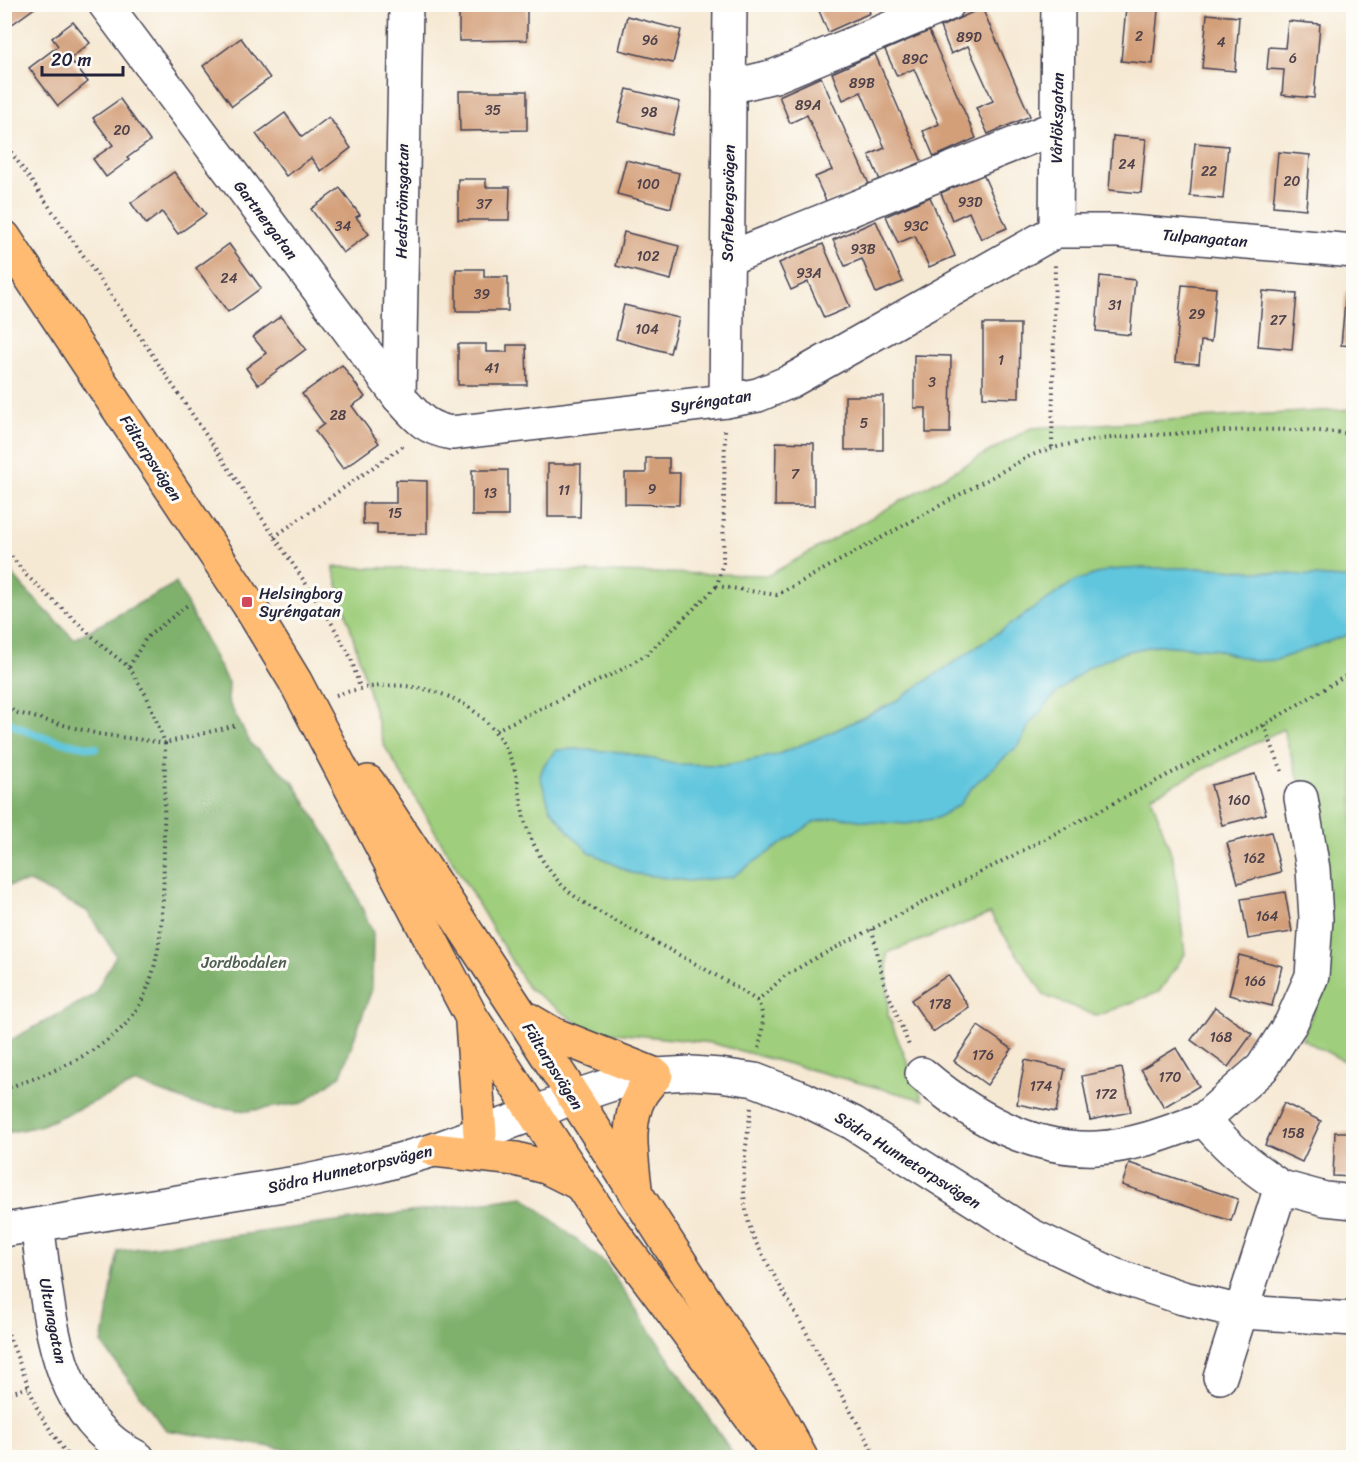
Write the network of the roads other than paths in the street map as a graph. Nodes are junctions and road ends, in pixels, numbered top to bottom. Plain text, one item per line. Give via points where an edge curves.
1 (105, 4) edge
2 (406, 4) edge
3 (729, 4) edge
4 (948, 4) edge
5 (1058, 4) edge
6 (729, 87) junction
7 (1057, 127) junction
8 (1056, 231) junction
9 (4, 237) edge
10 (1353, 251) edge
11 (727, 259) junction
12 (399, 397) junction
13 (726, 401) junction
14 (429, 426) joint
15 (295, 681) junction
16 (1301, 798) road end
17 (521, 1015) junction
18 (472, 1018) junction
19 (922, 1074) road end
20 (656, 1075) junction
21 (573, 1097) junction
22 (533, 1114) junction
23 (1204, 1119) junction
24 (480, 1134) junction
25 (434, 1150) junction
26 (580, 1184) junction
27 (1281, 1187) junction
28 (635, 1193) junction
29 (1353, 1202) edge
30 (37, 1225) junction
31 (4, 1230) edge
32 (1242, 1312) junction
33 (1353, 1319) edge
34 (1220, 1377) dead end
35 (138, 1458) edge
36 (781, 1458) edge
37 (801, 1458) edge

1 - 12 street, Gartnergatan
2 - 12 street, Hedströmsgatan
3 - 6 street, Sofiebergsvägen
4 - 6 street via 775,76
5 - 7 street, Vårlöksgatan
6 - 11 street, Sofiebergsvägen
7 - 8 street, Vårlöksgatan
7 - 11 street
8 - 10 street, Tulpangatan via 1118,231
8 - 13 street, Syréngatan via 789,382 758,395
9 - 15 main road, Fältarpsvägen via 247,602
11 - 13 street, Sofiebergsvägen
12 - 14 street, Gartnergatan
13 - 14 street, Syréngatan via 452,433
15 - 17 main road, Fältarpsvägen via 383,803
15 - 18 main road, Fältarpsvägen
16 - 23 street via 1313,869 1316,920 1312,976 1291,1023 1262,1068
17 - 20 main road via 553,1034
17 - 21 main road, Fältarpsvägen
18 - 22 main road, Fältarpsvägen
18 - 24 main road
19 - 23 street via 967,1110 998,1127 1051,1144 1097,1148 1119,1145 1161,1136
20 - 21 street, Södra Hunnetorpsvägen via 625,1080
20 - 28 main road via 634,1113 631,1141
20 - 32 street, Södra Hunnetorpsvägen via 691,1073 754,1080 804,1099 853,1123 1020,1229 1083,1262 1184,1298
21 - 22 street, Södra Hunnetorpsvägen
21 - 28 main road, Fältarpsvägen
22 - 24 street, Södra Hunnetorpsvägen
22 - 26 main road, Fältarpsvägen
23 - 27 street via 1222,1141
24 - 25 street, Södra Hunnetorpsvägen
25 - 26 main road via 516,1159 546,1167
25 - 30 street, Södra Hunnetorpsvägen via 302,1182
26 - 36 main road, Fältarpsvägen
27 - 29 street
27 - 32 street
28 - 37 main road, Fältarpsvägen via 772,1405
30 - 31 street, Södra Hunnetorpsvägen
30 - 35 street, Ultunagatan via 61,1367 76,1400 94,1425
32 - 33 street, Södra Hunnetorpsvägen
32 - 34 street

